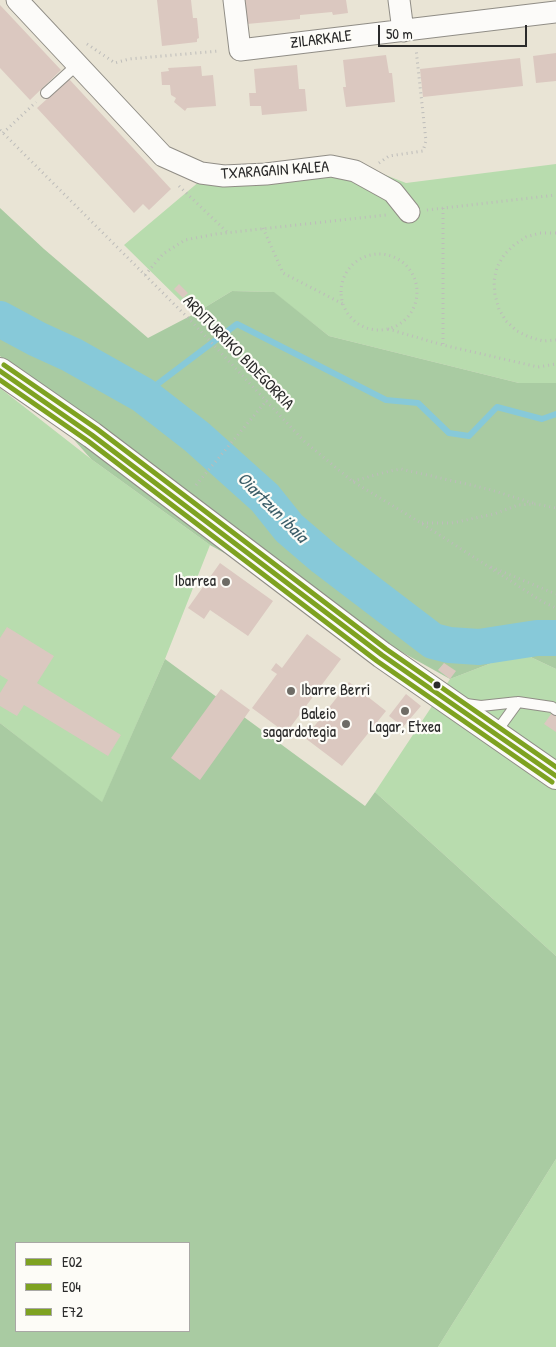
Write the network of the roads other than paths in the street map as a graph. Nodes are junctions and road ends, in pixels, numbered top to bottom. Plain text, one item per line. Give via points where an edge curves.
1 (17, 0) edge
2 (234, 0) edge
3 (399, 0) edge
4 (556, 12) edge
5 (408, 30) junction
6 (78, 64) junction
7 (46, 93) road end
8 (409, 212) road end
9 (0, 371) edge
10 (445, 699) junction
11 (518, 702) junction
12 (556, 710) edge
13 (488, 729) junction
14 (556, 776) edge

1 - 6 street, TXARAGAIN KALEA
2 - 5 street, ZILARKALE via 240,50
3 - 5 street
4 - 5 street, ZILARKALE
6 - 7 lane
6 - 8 street, TXARAGAIN KALEA via 164,156 201,173 224,176 266,174 331,166 355,171 371,179 393,192
9 - 10 street via 92,435
10 - 11 lane via 481,706
10 - 13 street
11 - 12 lane
11 - 13 lane via 502,724
13 - 14 street

